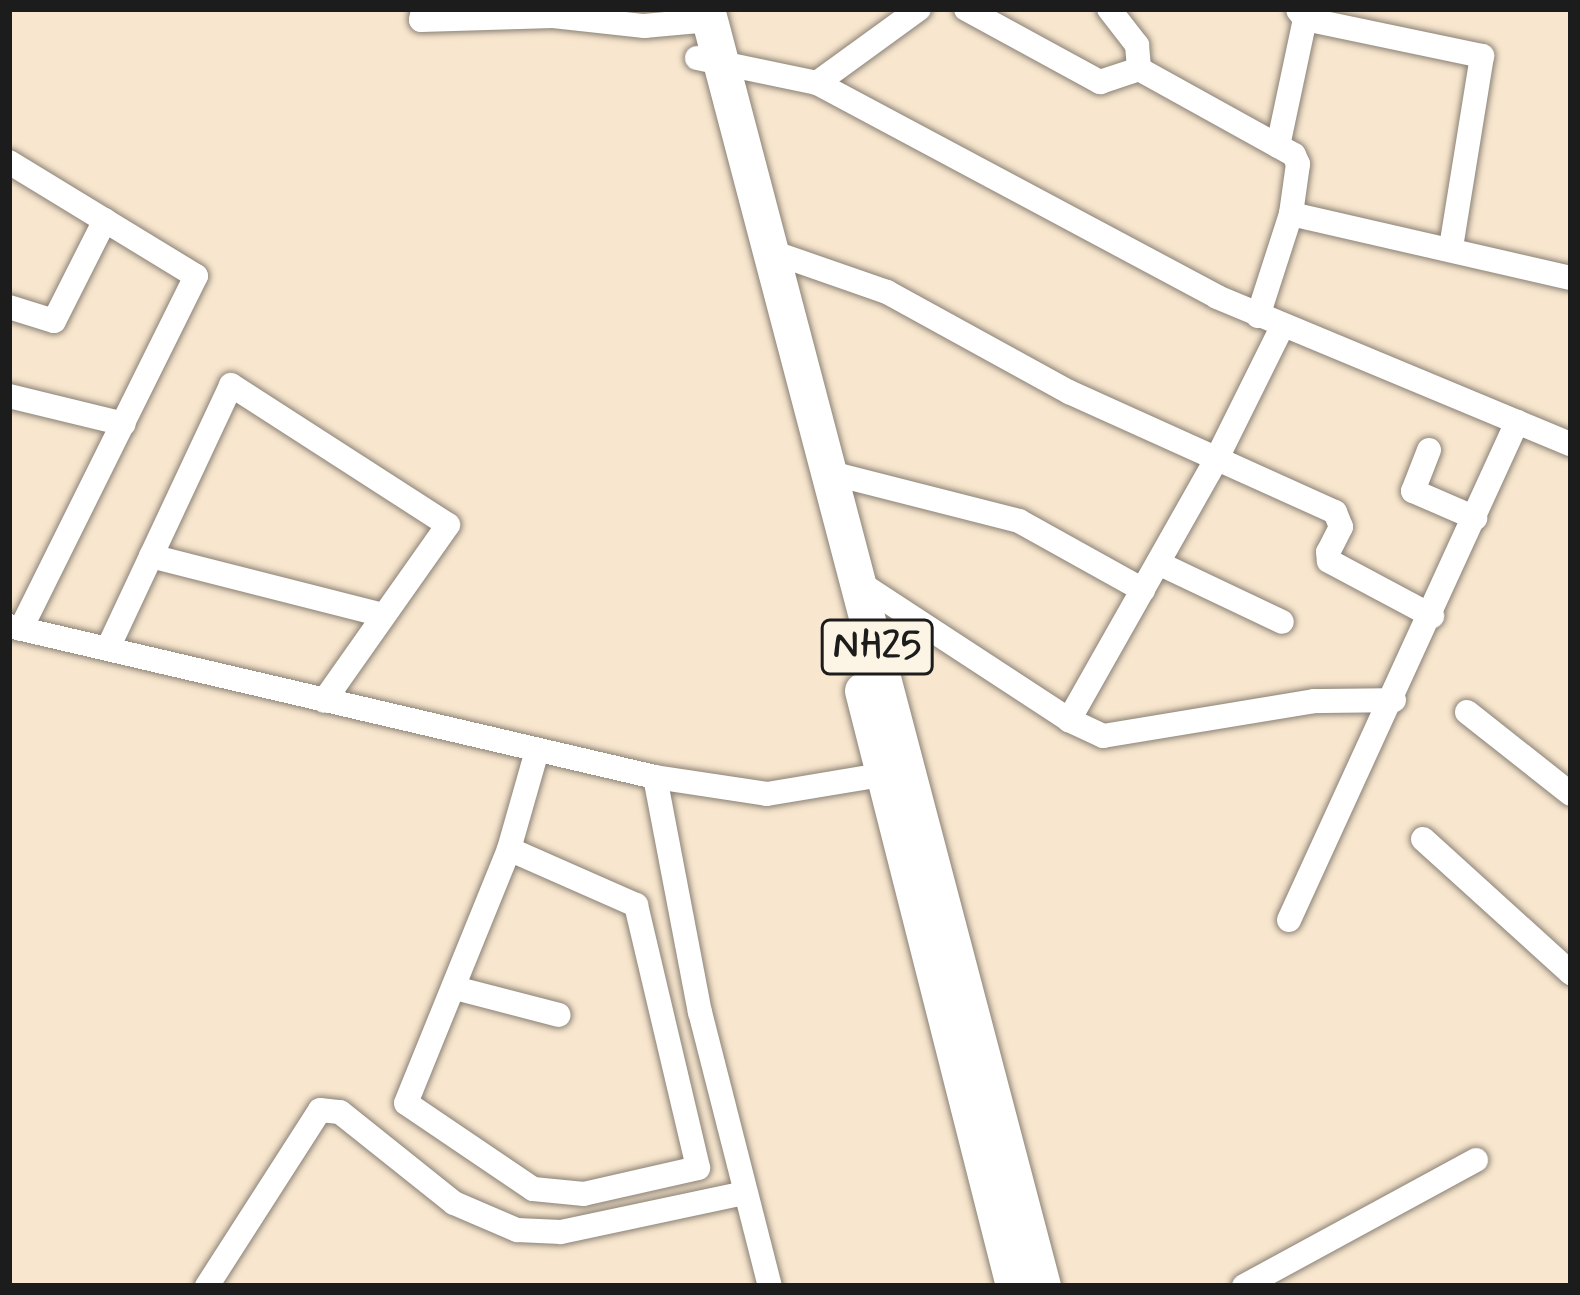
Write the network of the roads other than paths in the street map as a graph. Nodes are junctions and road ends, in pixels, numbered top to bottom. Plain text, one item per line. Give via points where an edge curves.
1 (423, 9) edge
2 (919, 9) edge
3 (966, 9) edge
4 (1109, 9) edge
5 (1301, 14) edge
6 (701, 30) edge
7 (1139, 69) junction
8 (817, 83) junction
9 (1278, 146) junction
10 (9, 162) edge
11 (1291, 214) junction
12 (105, 220) junction
13 (1451, 248) junction
14 (772, 252) junction
15 (1571, 278) edge
16 (9, 307) edge
17 (1270, 322) junction
18 (12, 403) edge
19 (1517, 422) junction
20 (124, 424) junction
21 (1571, 444) edge
22 (1430, 450) dead end
23 (1216, 460) junction
24 (831, 473) junction
25 (1475, 518) junction
26 (151, 556) junction
27 (1159, 563) junction
28 (860, 584) junction
29 (1143, 590) junction
30 (383, 615) junction
31 (1432, 616) junction
32 (1282, 622) dead end
33 (15, 627) edge
34 (108, 648) junction
35 (1394, 700) junction
36 (324, 701) junction
37 (1467, 712) dead end
38 (1069, 719) junction
39 (537, 751) junction
40 (897, 772) junction
41 (655, 777) junction
42 (1571, 794) edge
43 (1423, 839) dead end
44 (508, 849) junction
45 (1288, 920) dead end
46 (1571, 974) edge
47 (455, 988) junction
48 (559, 1015) dead end
49 (1476, 1160) dead end
50 (744, 1193) junction
51 (207, 1286) edge
52 (770, 1286) edge
53 (1014, 1286) edge
54 (1043, 1286) edge
55 (1244, 1286) edge

1 - 6 street via 421,20 553,16
2 - 8 street
3 - 7 street via 1100,82
4 - 7 street via 1137,45
5 - 9 street
5 - 13 street via 1482,56
6 - 8 street
6 - 14 main road, NH25
6 - 40 main road, NH25
7 - 9 street
8 - 17 street
9 - 11 street via 1298,164
10 - 12 street
11 - 13 street
11 - 17 street
12 - 16 street via 54,321
12 - 20 street via 196,276
13 - 15 street
14 - 23 street via 887,292 1069,392
14 - 24 main road, NH25
17 - 19 street
17 - 23 street
18 - 20 street
19 - 21 street
19 - 25 street
20 - 33 street
22 - 25 street via 1413,491
23 - 27 street
23 - 31 street via 1335,512 1341,527 1329,561
24 - 28 main road, NH25
24 - 29 street via 1018,521
25 - 31 street
26 - 30 street
26 - 30 street via 230,386 448,525
26 - 34 street
27 - 29 street
27 - 32 street
28 - 38 street
28 - 40 main road, NH25
29 - 38 street
30 - 36 street
31 - 35 street
33 - 34 street
34 - 36 street
35 - 38 street via 1314,701 1103,736
35 - 45 street
36 - 39 street
37 - 42 street
39 - 41 street
39 - 44 street
40 - 41 street via 767,794
40 - 53 main road, NH25
40 - 54 main road, NH25
41 - 50 street
43 - 46 street
44 - 47 street
44 - 47 street via 636,905 698,1168 584,1194 533,1189 406,1102
47 - 48 street
49 - 55 street
50 - 51 street via 562,1232 517,1230 454,1203 340,1112 320,1110
50 - 52 street

